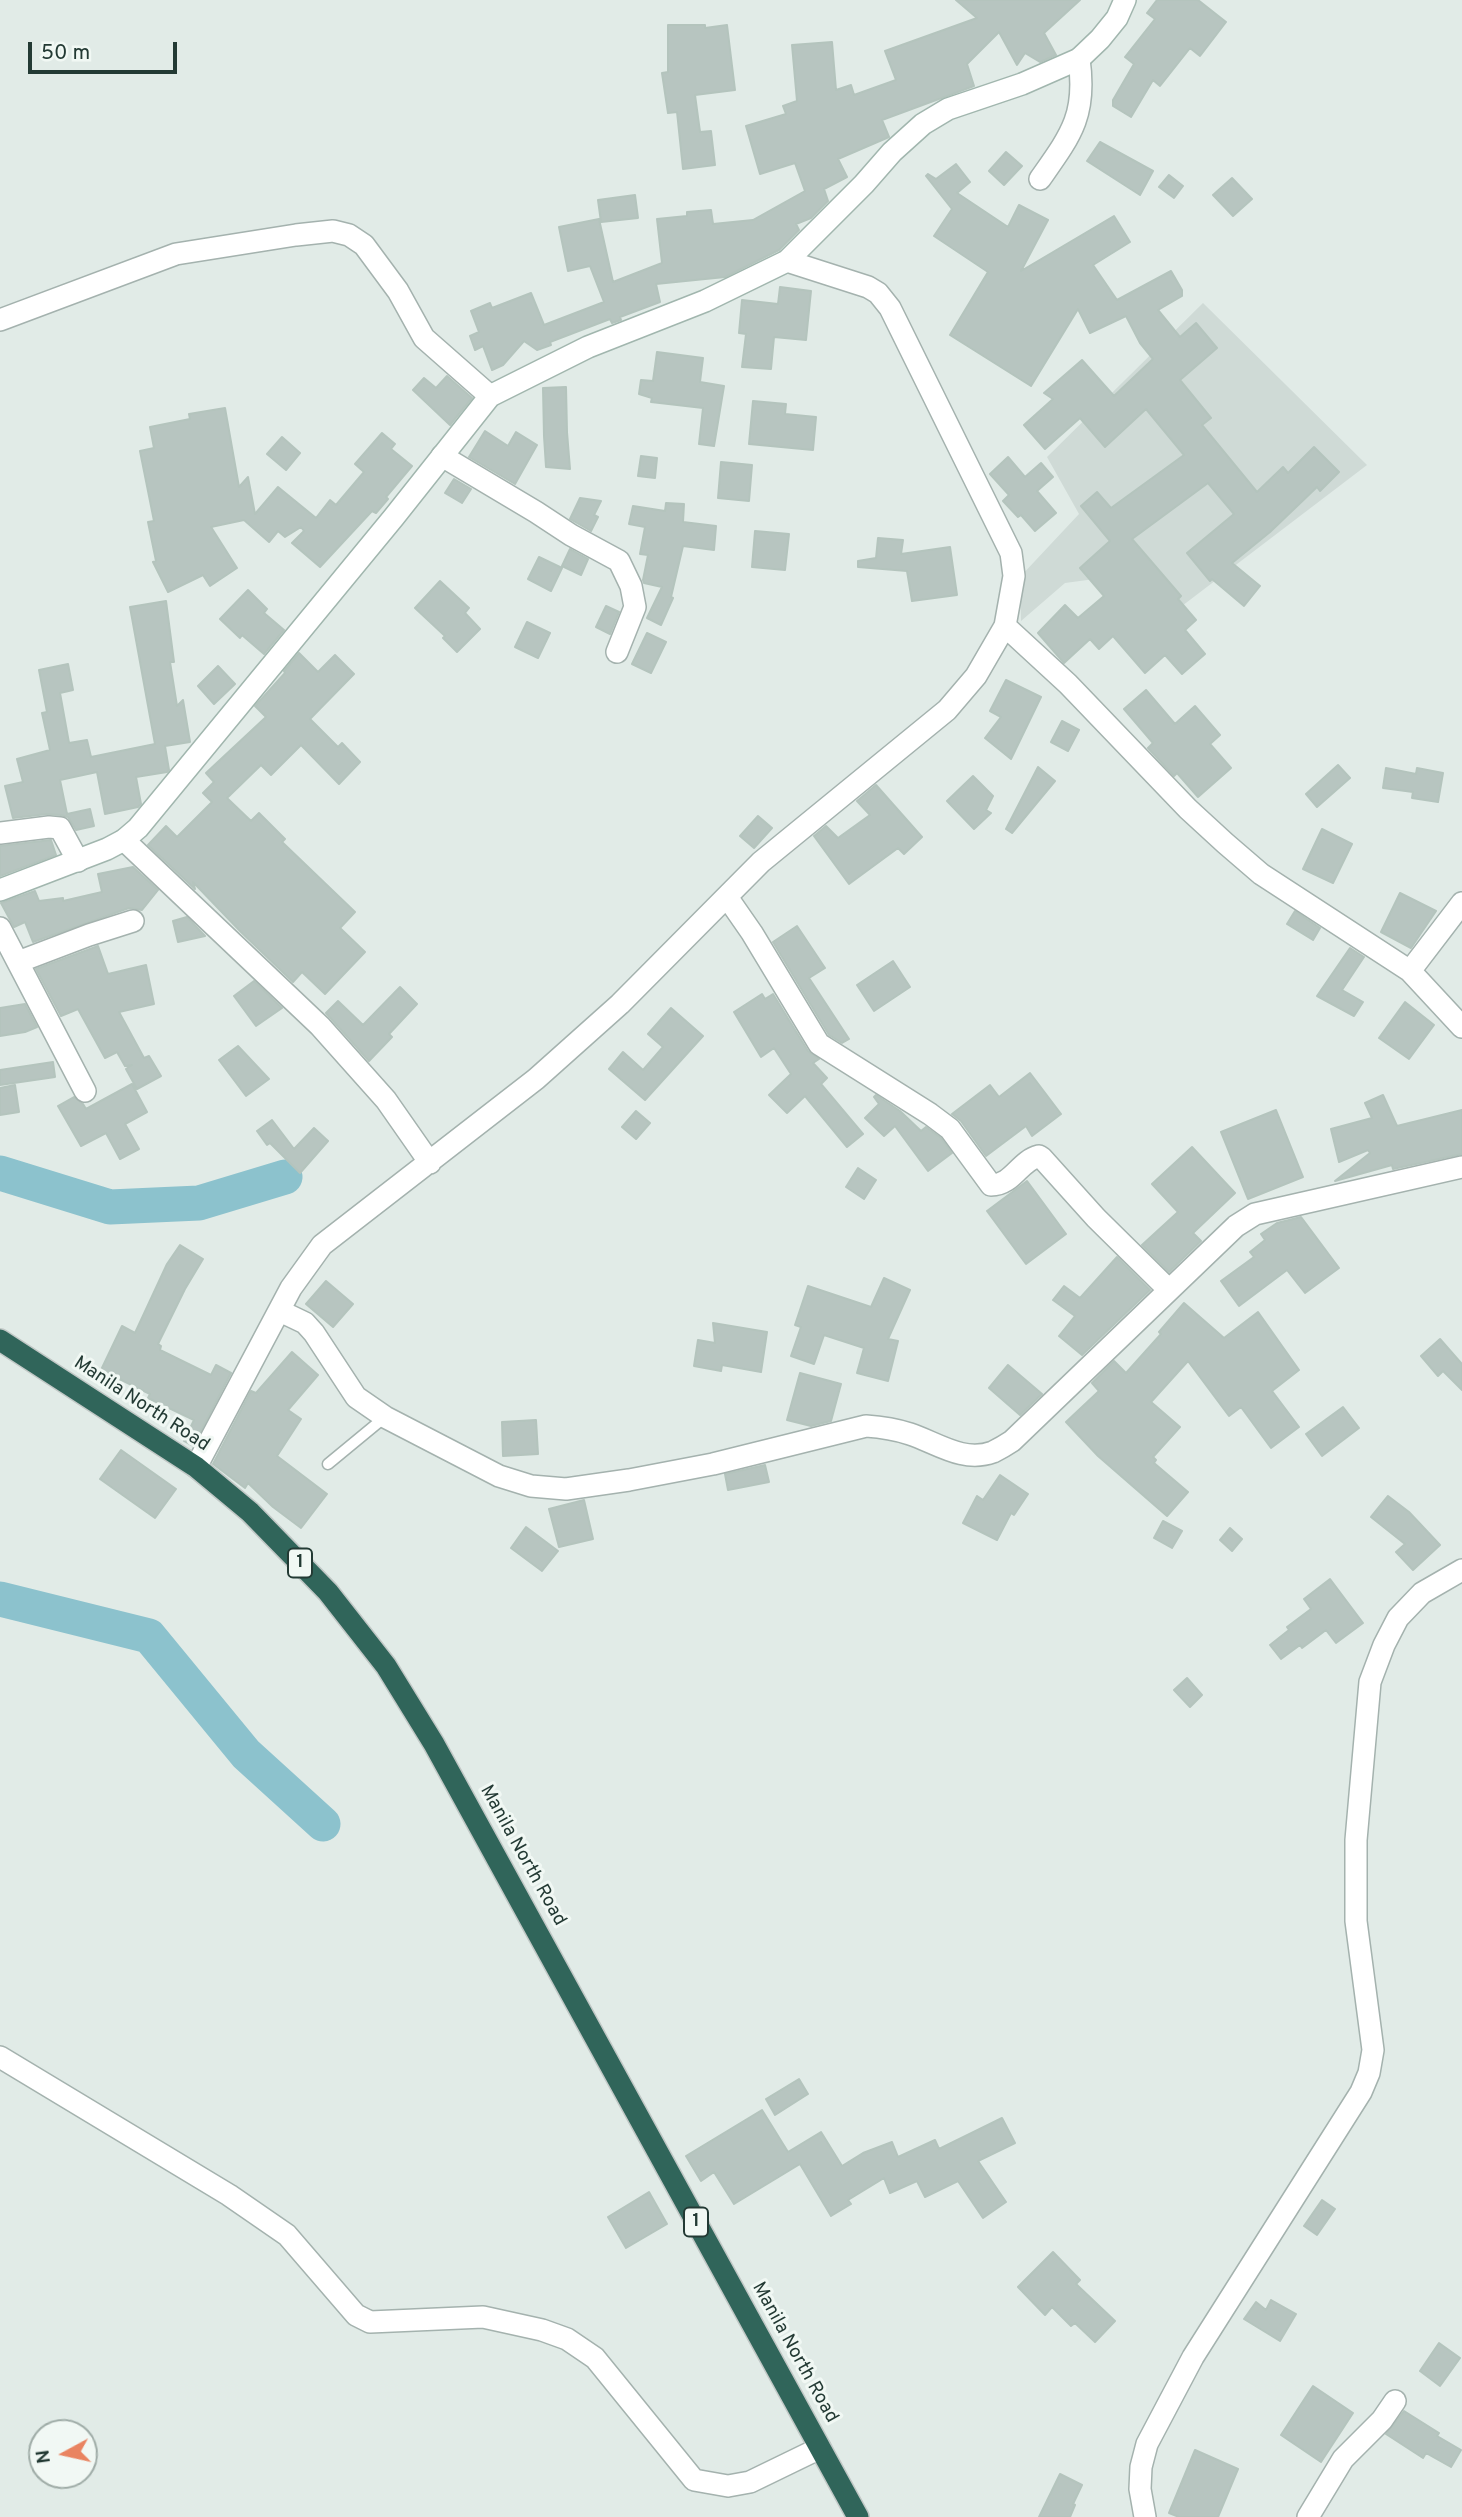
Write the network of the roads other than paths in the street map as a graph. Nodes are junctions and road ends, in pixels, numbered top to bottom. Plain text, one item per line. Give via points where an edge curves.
1 (1125, 0) edge
2 (1079, 59) junction
3 (1040, 179) dead end
4 (787, 261) junction
5 (0, 320) edge
6 (490, 396) junction
7 (442, 456) junction
8 (1005, 626) junction
9 (617, 652) dead end
10 (0, 833) edge
11 (124, 840) junction
12 (78, 861) junction
13 (0, 891) edge
14 (727, 897) junction
15 (1462, 903) edge
16 (134, 921) dead end
17 (0, 928) edge
18 (18, 962) junction
19 (1410, 971) junction
20 (1462, 1027) edge
21 (85, 1091) dead end
22 (430, 1163) junction
23 (1462, 1167) edge
24 (1169, 1290) junction
25 (280, 1311) junction
26 (0, 1340) edge
27 (385, 1417) junction
28 (328, 1464) dead end
29 (196, 1467) junction
30 (1462, 1570) edge
31 (0, 2057) edge
32 (1395, 2401) dead end
33 (820, 2448) junction
34 (1148, 2516) edge
35 (858, 2517) edge
36 (1308, 2517) edge

1 - 2 street via 1117,18
2 - 3 street via 1081,99 1075,123
2 - 4 street via 948,109 923,124
4 - 6 street via 705,301 588,347
4 - 8 street via 868,287 890,308 1011,553 1014,576
5 - 6 street via 176,254 333,231 364,246 398,291 424,338
6 - 7 street
7 - 9 street via 619,561 635,607
7 - 11 street via 192,764
8 - 14 street via 975,676 947,710 761,862
8 - 19 street via 1068,684 1188,809 1261,874
10 - 12 street via 60,828
11 - 12 street
11 - 22 street via 320,1026 386,1100
12 - 13 street
14 - 22 street via 537,1079
14 - 24 street via 819,1044 950,1129 991,1185 1003,1183 1031,1158 1042,1158
15 - 19 street
16 - 18 street
17 - 18 street
18 - 21 street
19 - 20 street
22 - 25 street via 322,1245
23 - 24 street via 1255,1214 1236,1226
24 - 27 street via 1012,1441 992,1452 967,1455 910,1434 866,1426 713,1464 566,1489 531,1486 499,1476
25 - 27 street via 305,1323 356,1397
25 - 29 street
26 - 29 highway, Manila North Road / 1
27 - 28 lane
29 - 33 highway, Manila North Road / 1 via 250,1512 328,1592 386,1666 434,1744
30 - 34 street via 1422,1594 1398,1618 1370,1682 1356,1840 1356,1921 1373,2050 1369,2073 1193,2357 1147,2444 1140,2489
31 - 33 street via 287,2235 356,2315 369,2322 483,2317 542,2330 582,2347 694,2480 729,2486 750,2482
32 - 36 street via 1343,2459
33 - 35 highway, Manila North Road / 1

